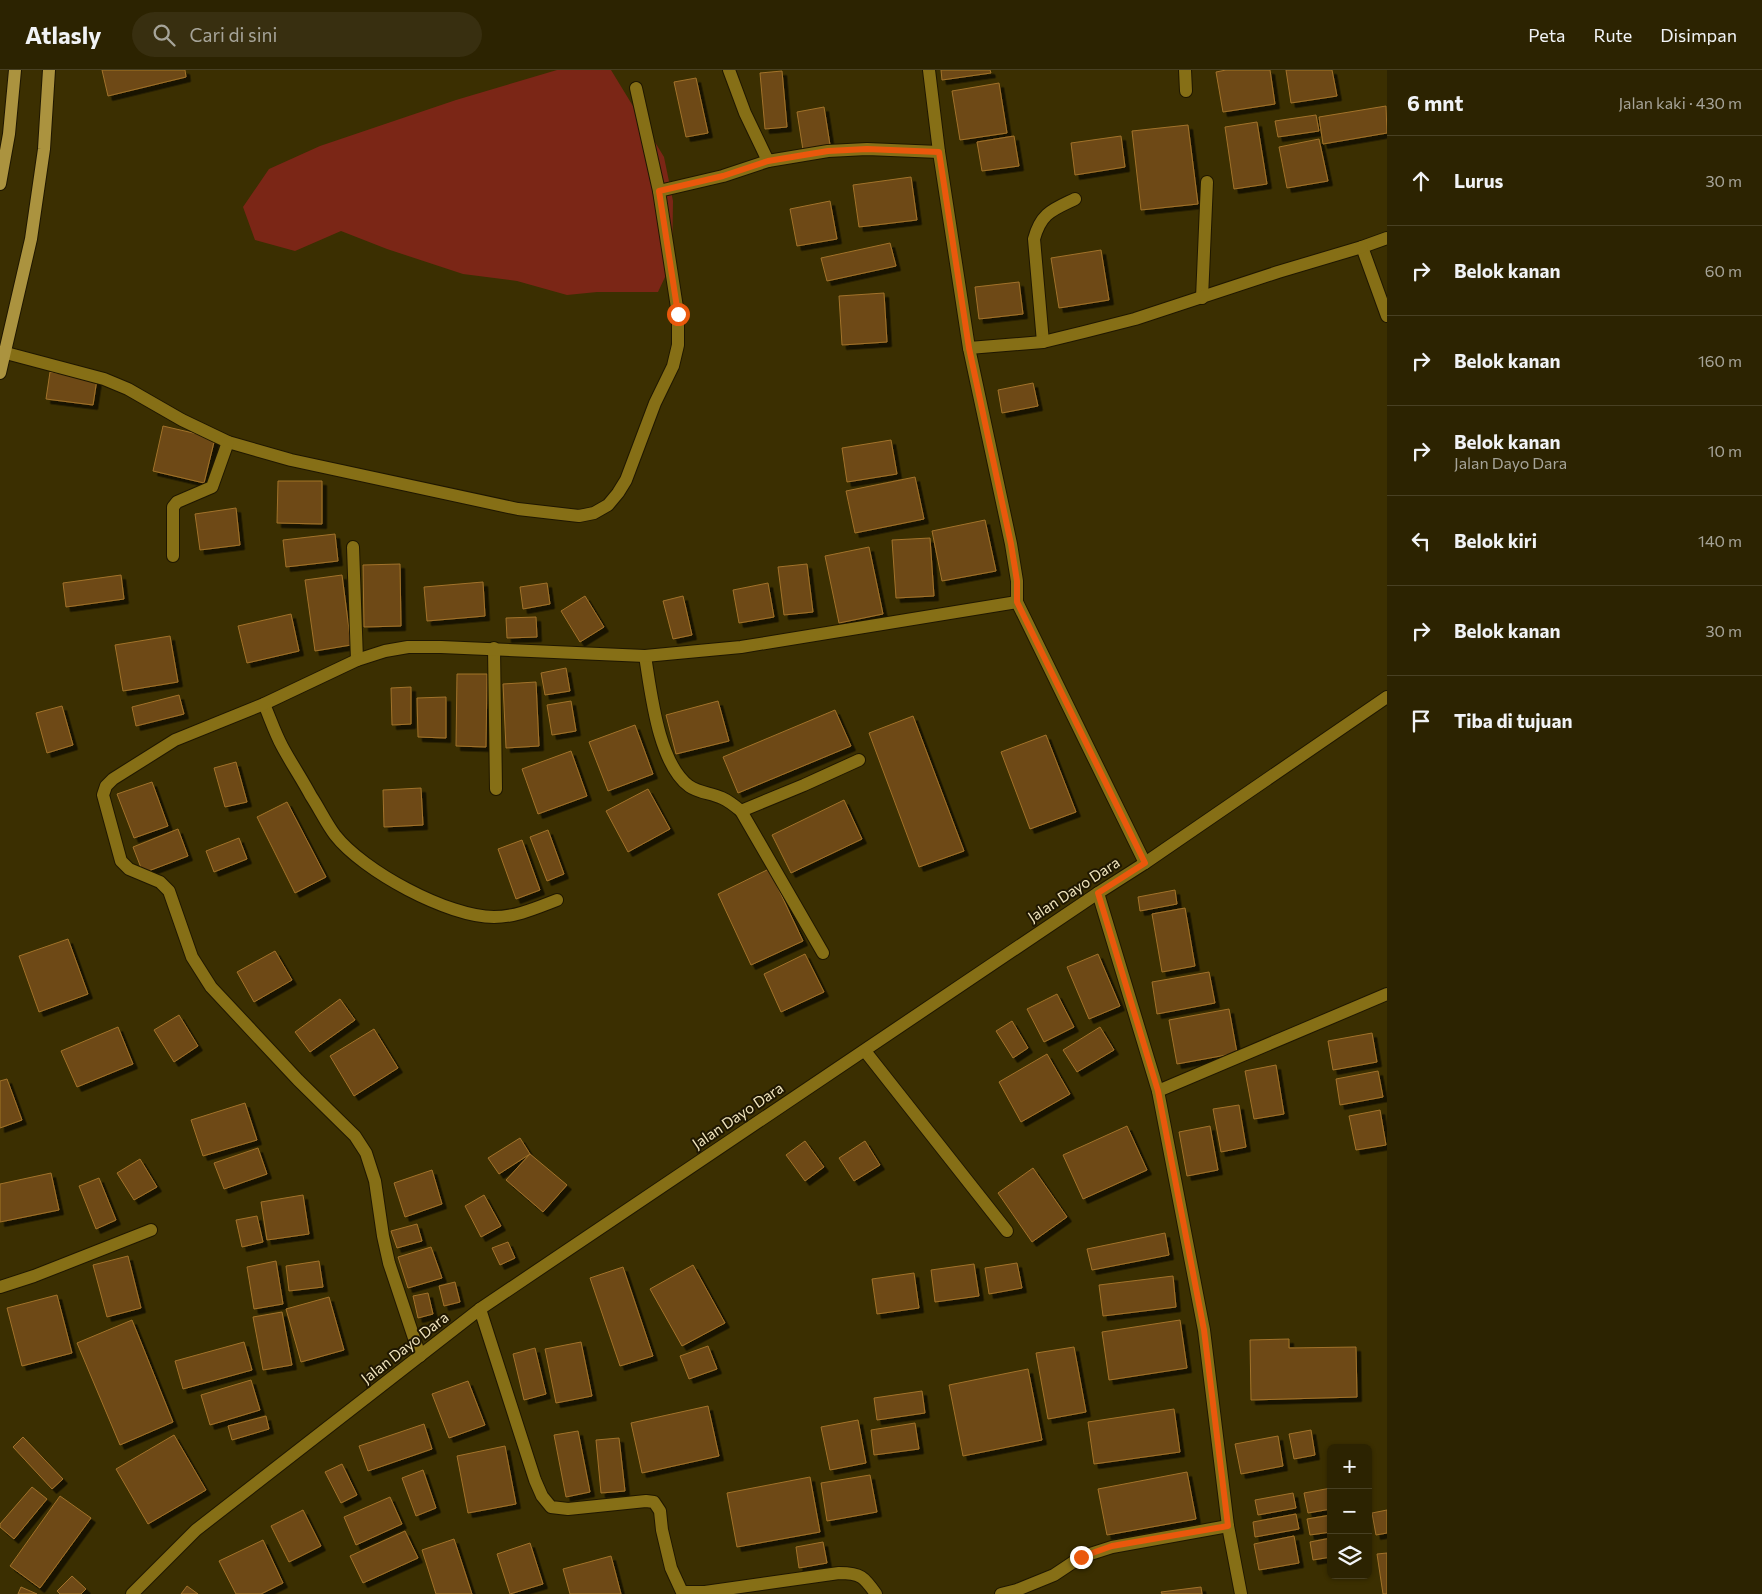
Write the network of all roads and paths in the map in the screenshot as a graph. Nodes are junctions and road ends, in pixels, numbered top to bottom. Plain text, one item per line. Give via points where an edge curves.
1 (15, 70) edge
2 (49, 70) edge
3 (729, 70) edge
4 (929, 70) edge
5 (1185, 70) edge
6 (636, 88) dead end
7 (1186, 91) dead end
8 (5, 135) edge
9 (939, 152) junction
10 (768, 161) junction
11 (1207, 182) dead end
12 (0, 184) edge
13 (659, 191) junction
14 (1075, 199) dead end
15 (1387, 238) edge
16 (1362, 248) junction
17 (1202, 298) junction
18 (1387, 316) edge
19 (1043, 342) junction
20 (969, 348) junction
21 (6, 354) junction
22 (0, 373) edge
23 (228, 442) junction
24 (353, 546) dead end
25 (174, 556) dead end
26 (1017, 602) junction
27 (494, 648) junction
28 (645, 656) junction
29 (357, 660) junction
30 (1387, 697) edge
31 (264, 704) junction
32 (859, 760) dead end
33 (496, 789) dead end
34 (741, 810) junction
35 (1145, 863) junction
36 (1098, 893) junction
37 (556, 900) dead end
38 (822, 953) dead end
39 (1387, 994) edge
40 (865, 1051) junction
41 (1158, 1091) junction
42 (151, 1230) dead end
43 (1007, 1231) dead end
44 (0, 1287) edge
45 (480, 1309) junction
46 (420, 1356) junction
47 (1228, 1526) junction
48 (132, 1594) edge
49 (876, 1594) edge
50 (1001, 1594) edge
51 (1241, 1594) edge

1 - 8 main road
2 - 21 main road via 44,150 31,239
3 - 10 street
4 - 9 street
5 - 7 street
6 - 13 street
8 - 12 main road
9 - 10 street via 828,151
9 - 20 street
10 - 13 street via 723,176
11 - 17 street
13 - 23 street via 678,314 678,346 673,366 655,403 626,480 608,505 594,513 579,516 518,509 291,460
14 - 19 street via 1051,210 1037,228 1034,239
15 - 16 street
16 - 17 street
16 - 18 street
17 - 19 street
19 - 20 street
20 - 26 street via 1011,544
21 - 22 main road
21 - 23 street via 104,379
23 - 25 street via 212,487 177,502 173,507
24 - 29 street
26 - 28 street via 741,647
26 - 35 street
27 - 28 street
27 - 29 street via 408,647
27 - 33 street
28 - 34 street via 663,745 678,774 694,789 723,798
29 - 31 street
30 - 35 street, Jalan Dayo Dara
31 - 37 street via 282,746 335,834 370,867 438,904 479,916 510,916
31 - 46 street via 175,740 113,780 103,795 121,860 129,869 160,882 169,891 192,956 211,987 298,1080 356,1136 366,1153 375,1181 389,1263
32 - 34 street
34 - 38 street
35 - 36 street, Jalan Dayo Dara
36 - 40 street, Jalan Dayo Dara
36 - 41 street
39 - 41 street
40 - 43 street
40 - 45 street, Jalan Dayo Dara
41 - 47 street via 1204,1330
42 - 44 street
45 - 46 street, Jalan Dayo Dara
45 - 49 street via 535,1480 551,1507 568,1509 654,1502 660,1511 671,1568 682,1592 705,1592 853,1573 865,1578
46 - 48 street, Jalan Dayo Dara via 196,1530
47 - 50 street via 1112,1546 1081,1557 1054,1575
47 - 51 street

